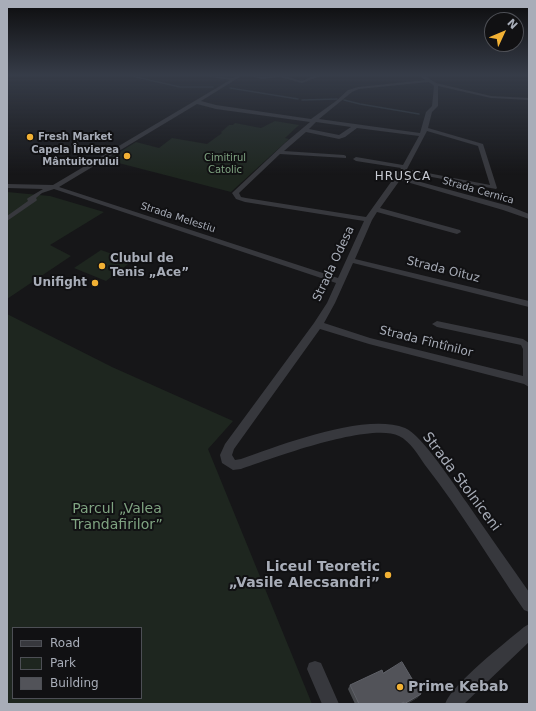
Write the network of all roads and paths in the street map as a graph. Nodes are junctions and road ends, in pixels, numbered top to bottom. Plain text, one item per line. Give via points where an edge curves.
1 (187, 108) edge
2 (224, 108) edge
3 (326, 108) edge
4 (432, 108) edge
5 (313, 120) junction
6 (356, 126) junction
7 (304, 130) junction
8 (424, 132) junction
9 (279, 152) junction
10 (344, 158) dead end
11 (356, 159) dead end
12 (404, 169) junction
13 (398, 178) junction
14 (7, 186) edge
15 (54, 187) junction
16 (30, 199) junction
17 (375, 209) junction
18 (7, 211) edge
19 (529, 217) edge
20 (7, 219) edge
21 (368, 220) junction
22 (457, 232) dead end
23 (351, 260) junction
24 (341, 282) junction
25 (529, 304) edge
26 (437, 324) dead end
27 (318, 325) junction
28 (529, 382) edge
29 (226, 459) joint
30 (529, 605) edge
31 (529, 632) edge
32 (315, 669) dead end
33 (330, 704) edge
34 (453, 704) edge

1 - 15 street
2 - 5 street
3 - 5 street
4 - 8 street, Strada Odesa via 428,114
5 - 6 street
5 - 7 street
6 - 7 street via 339,137
6 - 8 street
7 - 9 street
8 - 12 street, Strada Odesa
8 - 12 street via 481,145 494,188
9 - 10 street
9 - 21 street via 236,192 236,196 245,200
11 - 12 street
12 - 13 street, Strada Odesa
13 - 17 street, Strada Odesa
13 - 19 street, Strada Cernica via 500,206
14 - 15 street, Strada Melestiu
15 - 16 street
15 - 24 street, Strada Melestiu
16 - 18 street via 26,198
16 - 20 street via 34,200
17 - 21 street, Strada Odesa
17 - 22 street
21 - 23 street, Strada Odesa
23 - 24 street, Strada Odesa
23 - 25 street, Strada Oituz
24 - 27 street, Strada Odesa
26 - 28 street via 520,341 528,348
27 - 28 street, Strada Fîntînilor via 369,341
27 - 29 street, Strada Odesa via 229,447
29 - 30 street, Strada Stolniceni via 233,465 241,464 356,430 379,428 403,432 439,473
31 - 34 street
32 - 33 street

